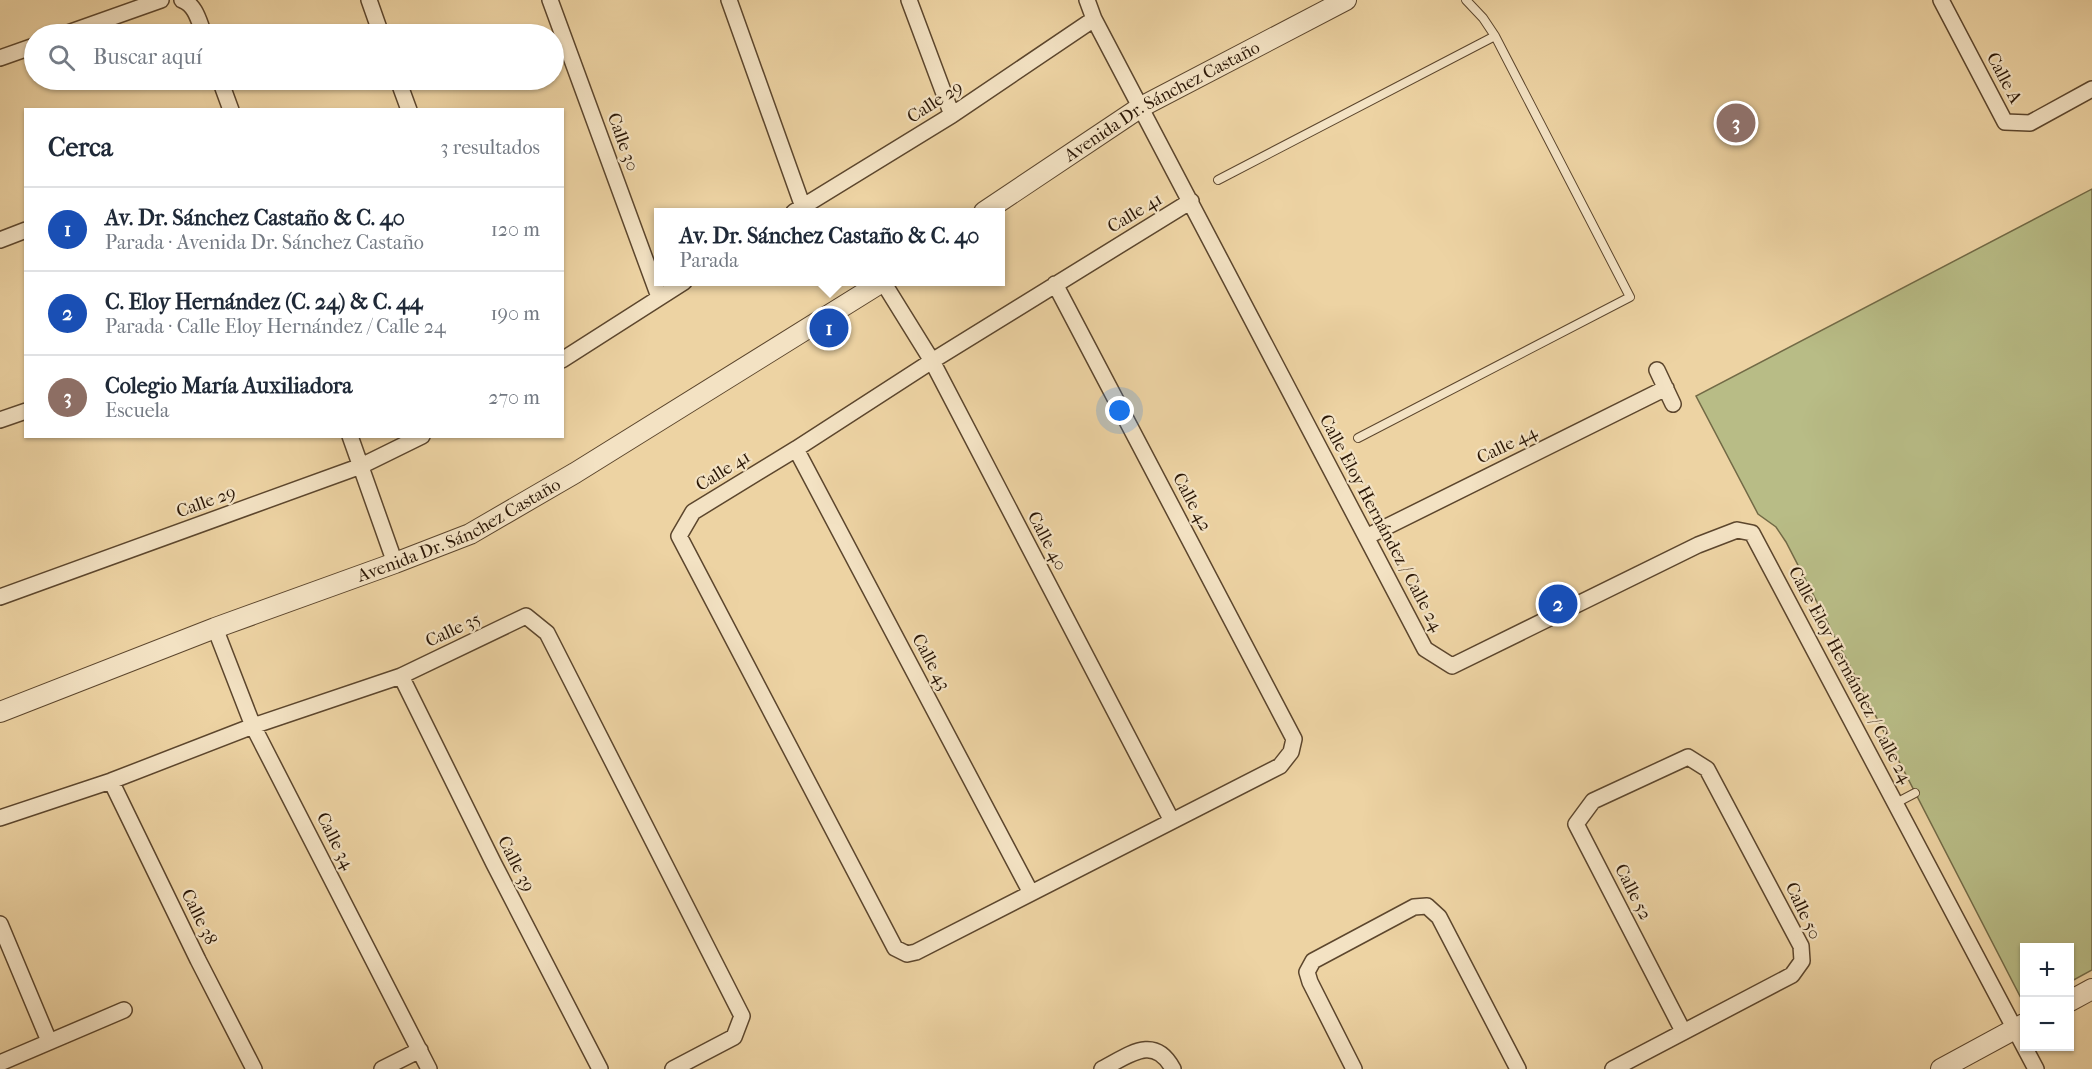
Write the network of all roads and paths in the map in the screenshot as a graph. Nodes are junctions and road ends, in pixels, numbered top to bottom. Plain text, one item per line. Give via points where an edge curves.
1 (161, 0) edge
2 (182, 0) edge
3 (369, 0) edge
4 (550, 0) edge
5 (729, 0) edge
6 (909, 0) edge
7 (1087, 0) edge
8 (1346, 0) edge
9 (1466, 0) edge
10 (1941, 0) edge
11 (1094, 19) junction
12 (93, 24) edge
13 (200, 24) edge
14 (377, 24) edge
15 (559, 24) edge
16 (1495, 36) junction
17 (564, 38) edge
18 (24, 50) edge
19 (0, 58) edge
20 (2092, 89) edge
21 (224, 90) edge
22 (402, 90) edge
23 (1141, 107) junction
24 (230, 108) edge
25 (408, 108) edge
26 (952, 115) junction
27 (1218, 180) dead end
28 (1191, 201) junction
29 (797, 208) edge
30 (801, 208) edge
31 (991, 208) edge
32 (24, 231) edge
33 (0, 240) edge
34 (654, 283) edge
35 (1055, 284) junction
36 (655, 286) edge
37 (677, 286) edge
38 (877, 286) edge
39 (885, 286) edge
40 (659, 297) junction
41 (564, 359) edge
42 (932, 361) junction
43 (1658, 370) dead end
44 (1666, 388) junction
45 (1673, 404) dead end
46 (24, 412) edge
47 (0, 420) edge
48 (351, 438) edge
49 (418, 438) edge
50 (1358, 438) dead end
51 (796, 449) junction
52 (361, 466) junction
53 (1366, 537) junction
54 (395, 563) junction
55 (0, 597) edge
56 (215, 627) junction
57 (401, 676) junction
58 (0, 712) edge
59 (254, 726) junction
60 (111, 781) junction
61 (1622, 788) joint
62 (1915, 793) dead end
63 (1896, 803) junction
64 (0, 818) edge
65 (1172, 821) junction
66 (1031, 893) junction
67 (0, 924) edge
68 (2092, 989) edge
69 (2074, 998) edge
70 (124, 1010) dead end
71 (2020, 1026) edge
72 (1683, 1031) junction
73 (50, 1041) junction
74 (420, 1050) junction
75 (2029, 1051) edge
76 (0, 1063) edge
77 (254, 1069) edge
78 (382, 1069) edge
79 (429, 1069) edge
80 (600, 1069) edge
81 (673, 1069) edge
82 (1102, 1069) edge
83 (1173, 1069) edge
84 (1354, 1069) edge
85 (1518, 1069) edge
86 (1613, 1069) edge
87 (1941, 1069) edge
88 (2036, 1069) edge

1 - 12 street
2 - 13 street via 195,12
3 - 14 street
4 - 15 street, Calle 30
5 - 29 street
6 - 26 street
7 - 11 street, Calle Eloy Hernández / Calle 24
8 - 23 street, Avenida Dr. Sánchez Castaño
9 - 16 lane
10 - 20 street, Calle A via 2005,122 2030,123
11 - 23 street, Calle Eloy Hernández / Calle 24
11 - 26 street, Calle 29
16 - 27 lane
16 - 50 lane via 1630,297
17 - 34 street, Calle 30
18 - 19 street
21 - 24 street
22 - 25 street
23 - 28 street, Calle Eloy Hernández / Calle 24
23 - 31 street, Avenida Dr. Sánchez Castaño
26 - 30 street, Calle 29
28 - 35 street, Calle 41
28 - 53 street, Calle Eloy Hernández / Calle 24
32 - 33 street
35 - 42 street, Calle 41
35 - 65 street, Calle 42 via 1294,739 1291,752 1280,766
36 - 40 street, Calle 30
37 - 40 street
38 - 54 street, Avenida Dr. Sánchez Castaño via 470,534
39 - 42 street, Calle 40
40 - 41 street
42 - 51 street, Calle 41
42 - 65 street, Calle 40
43 - 44 street
44 - 45 street
44 - 53 street, Calle 44
46 - 47 street
48 - 52 street
49 - 52 street, Calle 29
51 - 66 street, Calle 43
51 - 66 street, Calle 41 via 693,512 679,536 895,948 907,954 916,952
52 - 54 street
52 - 55 street, Calle 29
53 - 63 street, Calle Eloy Hernández / Calle 24 via 1425,649 1452,666 1698,545 1737,530 1752,533
54 - 56 street, Avenida Dr. Sánchez Castaño
56 - 58 street, Avenida Dr. Sánchez Castaño
56 - 59 street, Calle 34
57 - 59 street, Calle 35
57 - 80 street, Calle 39
57 - 81 street, Calle 35 via 526,616 547,633 742,1017 734,1037
59 - 60 street, Calle 35
59 - 74 street, Calle 34
60 - 64 street, Calle 35
60 - 77 street, Calle 38
61 - 72 street, Calle 52 via 1593,801 1576,824
61 - 72 street, Calle 50 via 1688,757 1707,770 1801,946 1802,961 1792,975
62 - 63 lane
63 - 71 street, Calle Eloy Hernández / Calle 24
65 - 66 street
67 - 73 street
68 - 69 street
70 - 73 street
71 - 87 street
72 - 86 street, Calle 50
73 - 76 street
74 - 78 street
74 - 79 street, Calle 34
75 - 88 street, Calle Eloy Hernández / Calle 24
82 - 83 street via 1142,1049 1154,1049
84 - 85 street via 1307,972 1312,961 1414,907 1426,906 1439,918

